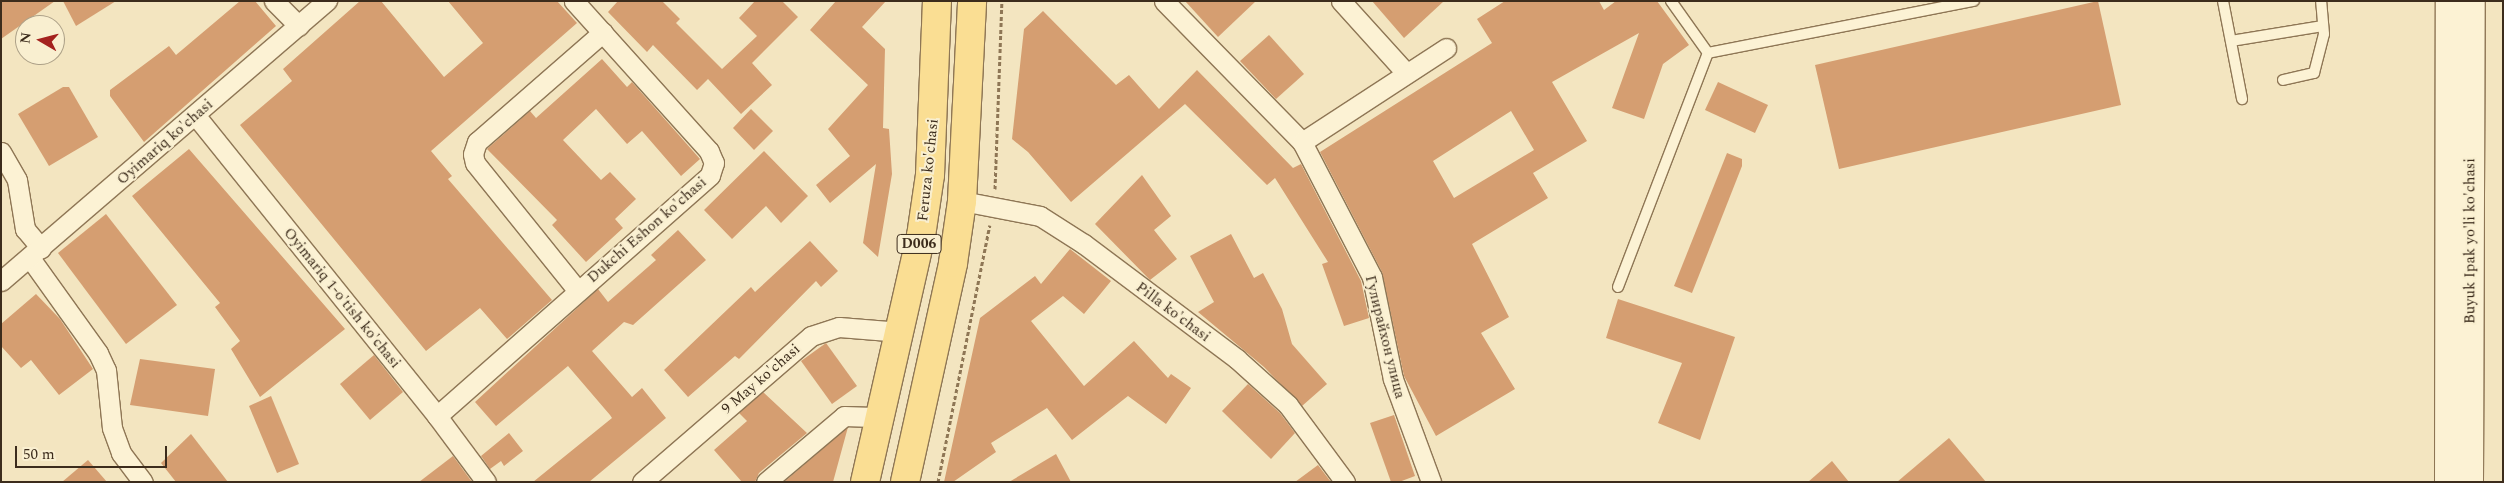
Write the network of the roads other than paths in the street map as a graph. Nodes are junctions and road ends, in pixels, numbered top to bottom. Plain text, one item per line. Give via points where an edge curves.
1 (274, 1) edge
2 (327, 1) edge
3 (574, 1) edge
4 (937, 1) edge
5 (972, 1) edge
6 (1164, 1) edge
7 (1341, 1) edge
8 (1670, 1) edge
9 (1974, 1) edge
10 (2223, 1) edge
11 (2321, 1) edge
12 (2450, 1) edge
13 (2471, 1) edge
14 (298, 26) junction
15 (2323, 26) junction
16 (603, 32) junction
17 (2231, 41) junction
18 (1446, 48) dead end
19 (1708, 53) junction
20 (1406, 73) junction
21 (2283, 80) dead end
22 (2242, 99) dead end
23 (196, 116) junction
24 (1302, 142) junction
25 (1, 152) edge
26 (962, 200) junction
27 (36, 253) junction
28 (1, 282) edge
29 (1618, 287) dead end
30 (578, 291) junction
31 (901, 332) junction
32 (437, 416) junction
33 (881, 417) junction
34 (142, 482) edge
35 (486, 482) edge
36 (642, 482) edge
37 (766, 482) edge
38 (865, 482) edge
39 (905, 482) edge
40 (1345, 482) edge
41 (1432, 482) edge
42 (2449, 482) edge
43 (2469, 482) edge

1 - 14 street
2 - 14 street, Oyimariq ko'chasi
3 - 16 street, Dukchi Eshon ko'chasi
4 - 31 main road, Feruza ko'chasi / D006 via 930,175
5 - 26 main road, D006
6 - 24 street, Гулирайхон улица
7 - 20 street
8 - 19 lane
9 - 19 lane
10 - 17 lane
11 - 15 lane
12 - 42 main road, Buyuk Ipak yo'li ko'chasi
13 - 43 main road, Buyuk Ipak yo'li ko'chasi
14 - 23 street, Oyimariq ko'chasi
15 - 17 lane
15 - 21 lane via 2314,73
16 - 30 street via 477,142 474,154 476,163
16 - 30 street, Dukchi Eshon ko'chasi via 709,151 714,163 710,175
17 - 22 lane
18 - 20 street
19 - 29 lane
20 - 24 street
23 - 27 street, Oyimariq ko'chasi
23 - 32 street, Oyimariq 1-o'tish ko'chasi
24 - 41 street, Гулирайхон улица via 1372,277 1393,379
25 - 27 street via 17,180 25,230
26 - 39 main road, D006 via 938,338
26 - 40 street, Pilla ko'chasi via 1040,216 1084,244 1238,359 1308,428
27 - 28 street, Oyimariq ko'chasi
27 - 34 street via 106,370 112,428 121,453
30 - 32 street, Dukchi Eshon ko'chasi
31 - 33 main road, Feruza ko'chasi / D006
31 - 36 street, 9 May ko'chasi via 839,327 811,336
32 - 35 street, Oyimariq 1-o'tish ko'chasi
33 - 37 street via 844,416
33 - 38 main road, Feruza ko'chasi / D006

